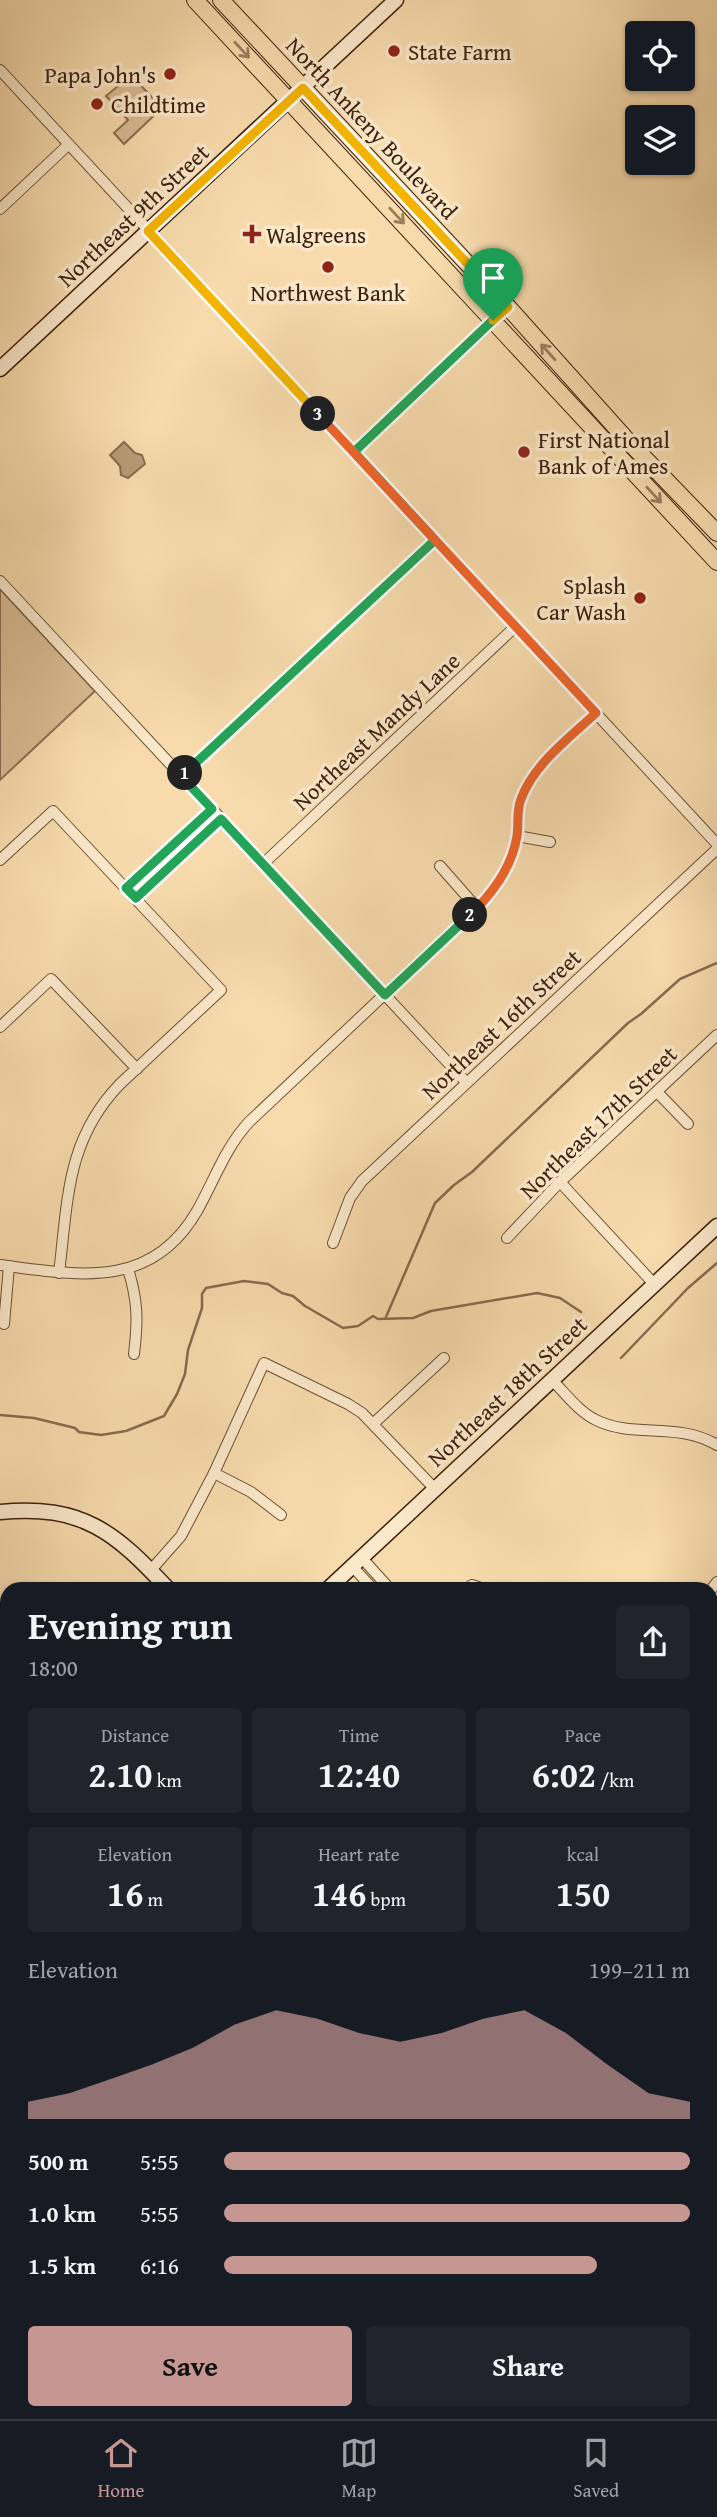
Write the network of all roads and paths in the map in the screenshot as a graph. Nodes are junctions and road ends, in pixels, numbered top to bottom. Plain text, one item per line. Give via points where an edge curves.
1 (195, 0) edge
2 (221, 0) edge
3 (396, 0) edge
4 (0, 70) edge
5 (296, 94) junction
6 (68, 145) junction
7 (0, 209) edge
8 (148, 231) junction
9 (508, 307) junction
10 (493, 320) junction
11 (0, 369) edge
12 (354, 452) junction
13 (717, 533) edge
14 (435, 540) junction
15 (717, 562) edge
16 (0, 582) edge
17 (515, 627) junction
18 (596, 713) junction
19 (181, 776) junction
20 (212, 809) junction
21 (221, 819) junction
22 (517, 836) junction
23 (550, 842) dead end
24 (717, 847) edge
25 (0, 860) edge
26 (263, 864) junction
27 (440, 866) dead end
28 (126, 888) junction
29 (136, 898) junction
30 (477, 908) junction
31 (385, 995) junction
32 (0, 1027) edge
33 (717, 1035) edge
34 (137, 1069) junction
35 (466, 1082) junction
36 (657, 1091) junction
37 (688, 1124) dead end
38 (560, 1182) junction
39 (717, 1226) edge
40 (507, 1238) dead end
41 (333, 1243) dead end
42 (4, 1265) edge
43 (128, 1269) junction
44 (59, 1273) junction
45 (655, 1284) junction
46 (4, 1324) dead end
47 (134, 1354) dead end
48 (444, 1358) dead end
49 (552, 1380) junction
50 (374, 1423) junction
51 (717, 1445) edge
52 (214, 1473) junction
53 (435, 1489) junction
54 (0, 1512) edge
55 (281, 1515) dead end
56 (357, 1562) junction
57 (151, 1570) junction
58 (162, 1582) edge
59 (336, 1582) edge
60 (369, 1582) edge
61 (381, 1582) edge

1 -> 5 main road, North Ankeny Boulevard
2 - 5 main road, North Ankeny Boulevard
3 - 5 street, Northeast 9th Street
4 - 6 street
5 - 8 street, Northeast 9th Street
5 - 9 main road, North Ankeny Boulevard
5 -> 10 main road, North Ankeny Boulevard
6 - 7 street
6 - 8 street
8 - 11 street, Northeast 9th Street
8 - 12 street
9 - 10 street
13 -> 9 main road, North Ankeny Boulevard
10 - 12 street
10 -> 15 main road, North Ankeny Boulevard
12 - 14 street
14 - 17 street
14 - 19 street
16 - 19 street
17 - 18 street
17 - 26 street, Northeast Mandy Lane
18 - 22 street via 530,780 516,818
18 - 24 street
19 - 20 street
20 - 21 street
20 - 28 street
21 - 26 street
21 - 29 street
22 - 23 street
22 - 30 street via 503,875
24 - 35 street, Northeast 16th Street
25 - 28 street via 53,811
26 - 31 street
27 - 30 street
28 - 29 street
29 - 34 street via 221,990
30 - 31 street
31 - 35 street
31 - 43 street via 242,1130 177,1238 153,1258
32 - 34 street via 51,979
33 - 36 street, Northeast 17th Street
34 - 44 street via 107,1097 79,1145
35 - 41 street, Northeast 16th Street via 362,1181 350,1198
36 - 37 street
36 - 38 street, Northeast 17th Street
38 - 40 street, Northeast 17th Street
38 - 45 street
39 - 45 street, Northeast 18th Street
42 - 44 street
42 - 46 street
43 - 44 street via 93,1275
43 - 47 street via 137,1299
45 - 49 street, Northeast 18th Street
48 - 50 street
49 - 51 street via 583,1411 606,1424 685,1432
49 - 53 street, Northeast 18th Street
50 - 52 street via 348,1404 264,1363
50 - 53 street
52 - 55 street via 251,1492
52 - 57 street via 181,1536
53 - 56 street, Northeast 18th Street
54 - 57 street via 54,1512 94,1524
56 - 59 street, Northeast 18th Street
56 - 60 street
56 - 61 street
57 - 58 street

